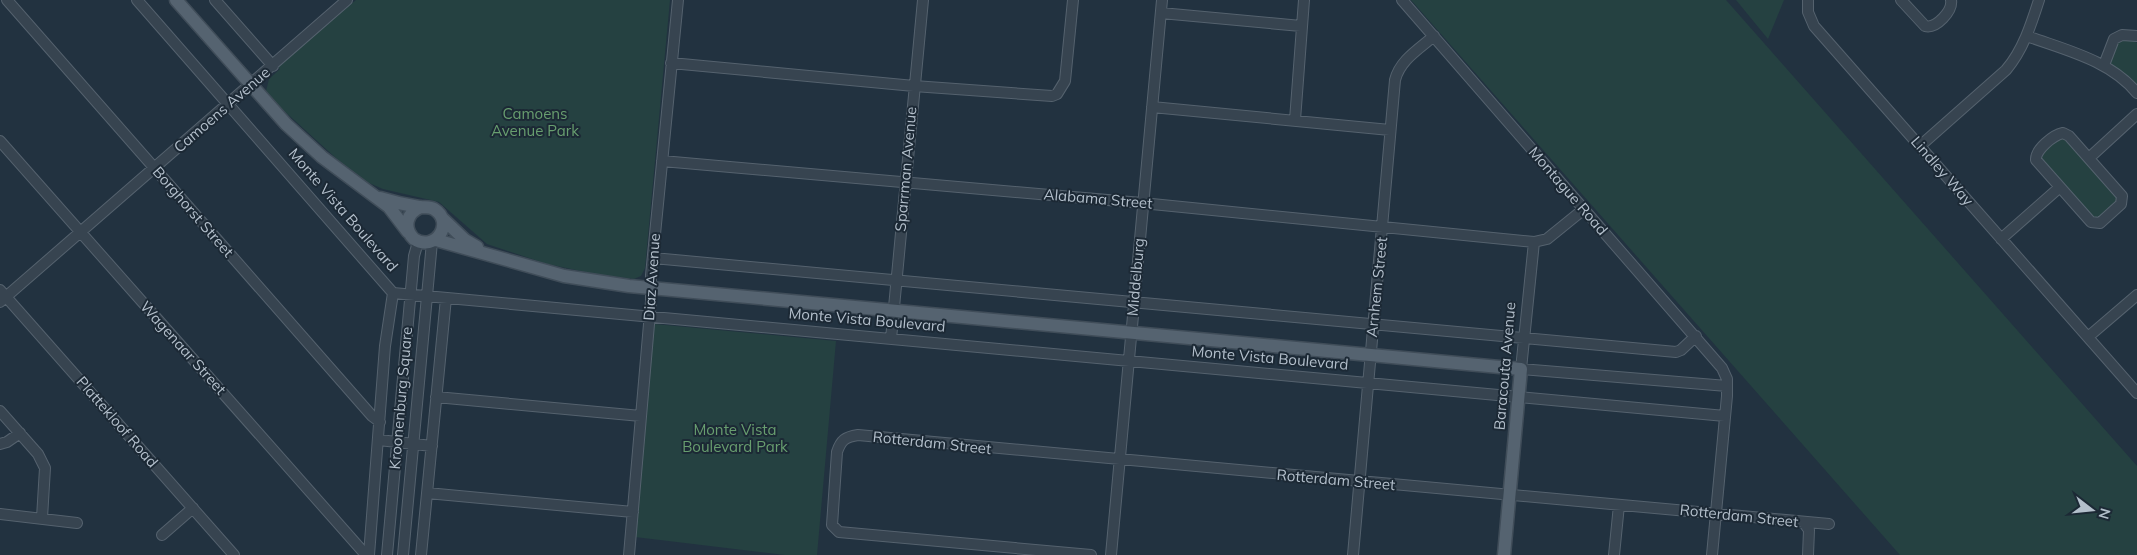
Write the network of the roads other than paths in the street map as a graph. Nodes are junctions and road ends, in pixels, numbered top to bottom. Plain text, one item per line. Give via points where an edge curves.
1 (7, 0) edge
2 (137, 0) edge
3 (176, 0) edge
4 (215, 0) edge
5 (346, 0) edge
6 (678, 0) edge
7 (923, 0) edge
8 (1073, 0) edge
9 (1162, 0) edge
10 (1304, 0) edge
11 (1402, 0) edge
12 (1808, 0) edge
13 (1902, 0) edge
14 (1951, 0) edge
15 (2040, 0) edge
16 (1161, 14) junction
17 (1301, 26) junction
18 (1434, 36) junction
19 (2027, 36) junction
20 (2137, 36) edge
21 (671, 63) junction
22 (2104, 65) junction
23 (273, 66) junction
24 (250, 85) junction
25 (914, 86) junction
26 (2137, 93) edge
27 (228, 104) junction
28 (1152, 107) junction
29 (2137, 114) edge
30 (1295, 120) junction
31 (1390, 130) junction
32 (0, 141) edge
33 (1920, 146) junction
34 (2089, 158) junction
35 (662, 161) junction
36 (155, 168) junction
37 (905, 182) junction
38 (2060, 187) junction
39 (377, 198) junction
40 (1142, 203) junction
41 (421, 207) junction
42 (1584, 209) junction
43 (442, 218) junction
44 (1383, 227) junction
45 (80, 232) junction
46 (408, 232) junction
47 (2001, 239) junction
48 (434, 241) junction
49 (418, 242) junction
50 (1534, 242) junction
51 (491, 254) junction
52 (653, 258) junction
53 (895, 280) junction
54 (651, 288) junction
55 (393, 293) junction
56 (412, 295) junction
57 (2137, 295) edge
58 (2, 296) edge
59 (428, 296) junction
60 (446, 298) junction
61 (1134, 303) junction
62 (893, 311) junction
63 (649, 317) junction
64 (1373, 325) junction
65 (1131, 331) junction
66 (1696, 336) junction
67 (2088, 337) junction
68 (1524, 338) junction
69 (891, 339) junction
70 (1370, 354) junction
71 (1128, 361) junction
72 (1521, 369) junction
73 (1367, 383) junction
74 (1727, 386) junction
75 (2137, 393) edge
76 (1520, 396) junction
77 (436, 397) junction
78 (0, 411) edge
79 (642, 416) junction
80 (1725, 416) junction
81 (380, 422) junction
82 (20, 433) junction
83 (379, 440) junction
84 (396, 443) junction
85 (0, 444) edge
86 (415, 445) junction
87 (432, 446) junction
88 (1120, 461) junction
89 (1359, 482) junction
90 (427, 493) junction
91 (1510, 494) junction
92 (1619, 505) junction
93 (193, 508) junction
94 (633, 512) junction
95 (0, 514) edge
96 (1716, 514) junction
97 (42, 518) junction
98 (77, 523) dead end
99 (1804, 523) junction
100 (1829, 524) dead end
101 (162, 535) dead end
102 (234, 555) edge
103 (368, 555) edge
104 (387, 555) edge
105 (403, 555) edge
106 (421, 555) edge
107 (629, 555) edge
108 (1091, 555) edge
109 (1110, 555) edge
110 (1352, 555) edge
111 (1504, 555) edge
112 (1614, 555) edge
113 (1712, 555) edge
114 (1808, 555) edge

1 - 36 street, Borghorst Street
2 - 27 street, Monte Vista Boulevard
3 - 24 main road, Monte Vista Boulevard
4 - 23 street
5 - 23 street, Camoens Avenue
6 - 21 street, Diaz Avenue
7 - 25 street, Sparrman Avenue
8 - 25 street via 1065,81 1058,94 1046,97
9 - 16 street, Middelburg
10 - 17 street
11 - 18 street, Montague Road
12 - 33 street, Lindley Way via 1808,12 1814,26
13 - 14 street via 1929,27 1949,11
15 - 19 street
16 - 17 street
16 - 28 street, Middelburg
17 - 30 street
18 - 31 street, Arnhem Street via 1397,72
18 - 42 street, Montague Road
19 - 22 street
19 - 33 street via 2006,70
20 - 22 street via 2122,35 2114,39
21 - 25 street
21 - 35 street, Diaz Avenue
22 - 26 street
23 - 24 street, Camoens Avenue
24 - 27 street, Camoens Avenue
24 - 39 main road, Monte Vista Boulevard via 300,137
25 - 37 street, Sparrman Avenue
27 - 36 street, Camoens Avenue
27 - 55 street, Monte Vista Boulevard
28 - 30 street
28 - 40 street, Middelburg
29 - 34 street
30 - 31 street
31 - 44 street, Arnhem Street
32 - 45 street, Wagenaar Street
33 - 47 street, Lindley Way
34 - 38 street via 2063,133 2037,152 2037,162
34 - 38 street via 2121,193 2123,201 2119,206 2102,222 2094,223
35 - 37 street, Alabama Street
35 - 52 street, Diaz Avenue
36 - 45 street, Camoens Avenue
36 - 81 street, Borghorst Street
37 - 40 street, Alabama Street
37 - 53 street, Sparrman Avenue
38 - 47 street
39 - 41 main road, Monte Vista Boulevard
39 - 46 main road, Monte Vista Boulevard via 398,216
40 - 44 street, Alabama Street
40 - 61 street, Middelburg
41 - 43 main road via 434,209
41 - 46 main road via 409,217
42 - 50 street via 1548,239
42 - 66 street, Montague Road
43 - 48 main road via 442,230
43 - 51 main road, Monte Vista Boulevard via 466,240
44 - 50 street, Alabama Street
44 - 64 street, Arnhem Street
45 - 58 street, Camoens Avenue
45 - 103 street, Wagenaar Street
46 - 49 main road
47 - 67 street, Lindley Way
48 - 49 main road
48 - 51 main road, Monte Vista Boulevard
48 - 59 street, Kroonenburg Square
49 - 56 street, Kroonenburg Square
50 - 68 street, Baracouta Avenue
51 - 54 main road, Monte Vista Boulevard via 564,276
52 - 53 street
52 - 54 street, Diaz Avenue
53 - 61 street
53 - 62 street, Sparrman Avenue
54 - 62 main road, Monte Vista Boulevard
54 - 63 street, Diaz Avenue
55 - 56 street, Monte Vista Boulevard
55 - 81 street, Kroonenburg Square via 385,346
56 - 59 street, Monte Vista Boulevard
56 - 84 street, Kroonenburg Square
57 - 67 street
58 - 93 street, Plattekloof Road
59 - 60 street, Monte Vista Boulevard
59 - 86 street, Kroonenburg Square
60 - 63 street, Monte Vista Boulevard
60 - 77 street
61 - 64 street
61 - 65 street, Middelburg
62 - 65 main road, Monte Vista Boulevard
62 - 69 street, Sparrman Avenue
63 - 69 street, Monte Vista Boulevard
63 - 79 street, Diaz Avenue
64 - 68 street
64 - 70 street, Arnhem Street
65 - 70 main road, Monte Vista Boulevard
65 - 71 street, Middelburg
66 - 68 street via 1676,352
66 - 74 street, Montague Road via 1722,368
67 - 75 street, Lindley Way
68 - 72 street, Baracouta Avenue
69 - 71 street, Monte Vista Boulevard
70 - 72 main road, Monte Vista Boulevard
70 - 73 street, Arnhem Street
71 - 73 street, Monte Vista Boulevard
71 - 88 street, Middelburg
72 - 74 street, Monte Vista Boulevard
72 - 76 main road, Baracouta Avenue
73 - 76 street, Monte Vista Boulevard
73 - 89 street, Arnhem Street
74 - 80 street
76 - 80 street, Monte Vista Boulevard
76 - 91 main road, Baracouta Avenue
77 - 79 street
77 - 87 street
78 - 82 street
79 - 94 street, Diaz Avenue
80 - 96 street
81 - 83 street, Kroonenburg Square
82 - 85 street
82 - 97 street via 45,468
83 - 84 street
83 - 103 street, Kroonenburg Square
84 - 86 street
84 - 104 street, Kroonenburg Square
86 - 87 street
86 - 105 street, Kroonenburg Square
87 - 90 street
88 - 89 street, Rotterdam Street
88 - 108 street, Rotterdam Street via 858,435 843,438 837,452 832,525 839,532
88 - 109 street, Middelburg
89 - 91 street, Rotterdam Street
89 - 110 street, Arnhem Street
90 - 94 street
90 - 106 street
91 - 92 street, Rotterdam Street
91 - 111 main road, Baracouta Avenue
92 - 96 street, Rotterdam Street
92 - 112 street
93 - 101 street
93 - 102 street, Plattekloof Road
94 - 107 street, Diaz Avenue
95 - 97 street
96 - 99 street, Rotterdam Street
96 - 113 street
97 - 98 street
99 - 100 street, Rotterdam Street
99 - 114 street via 1809,530

